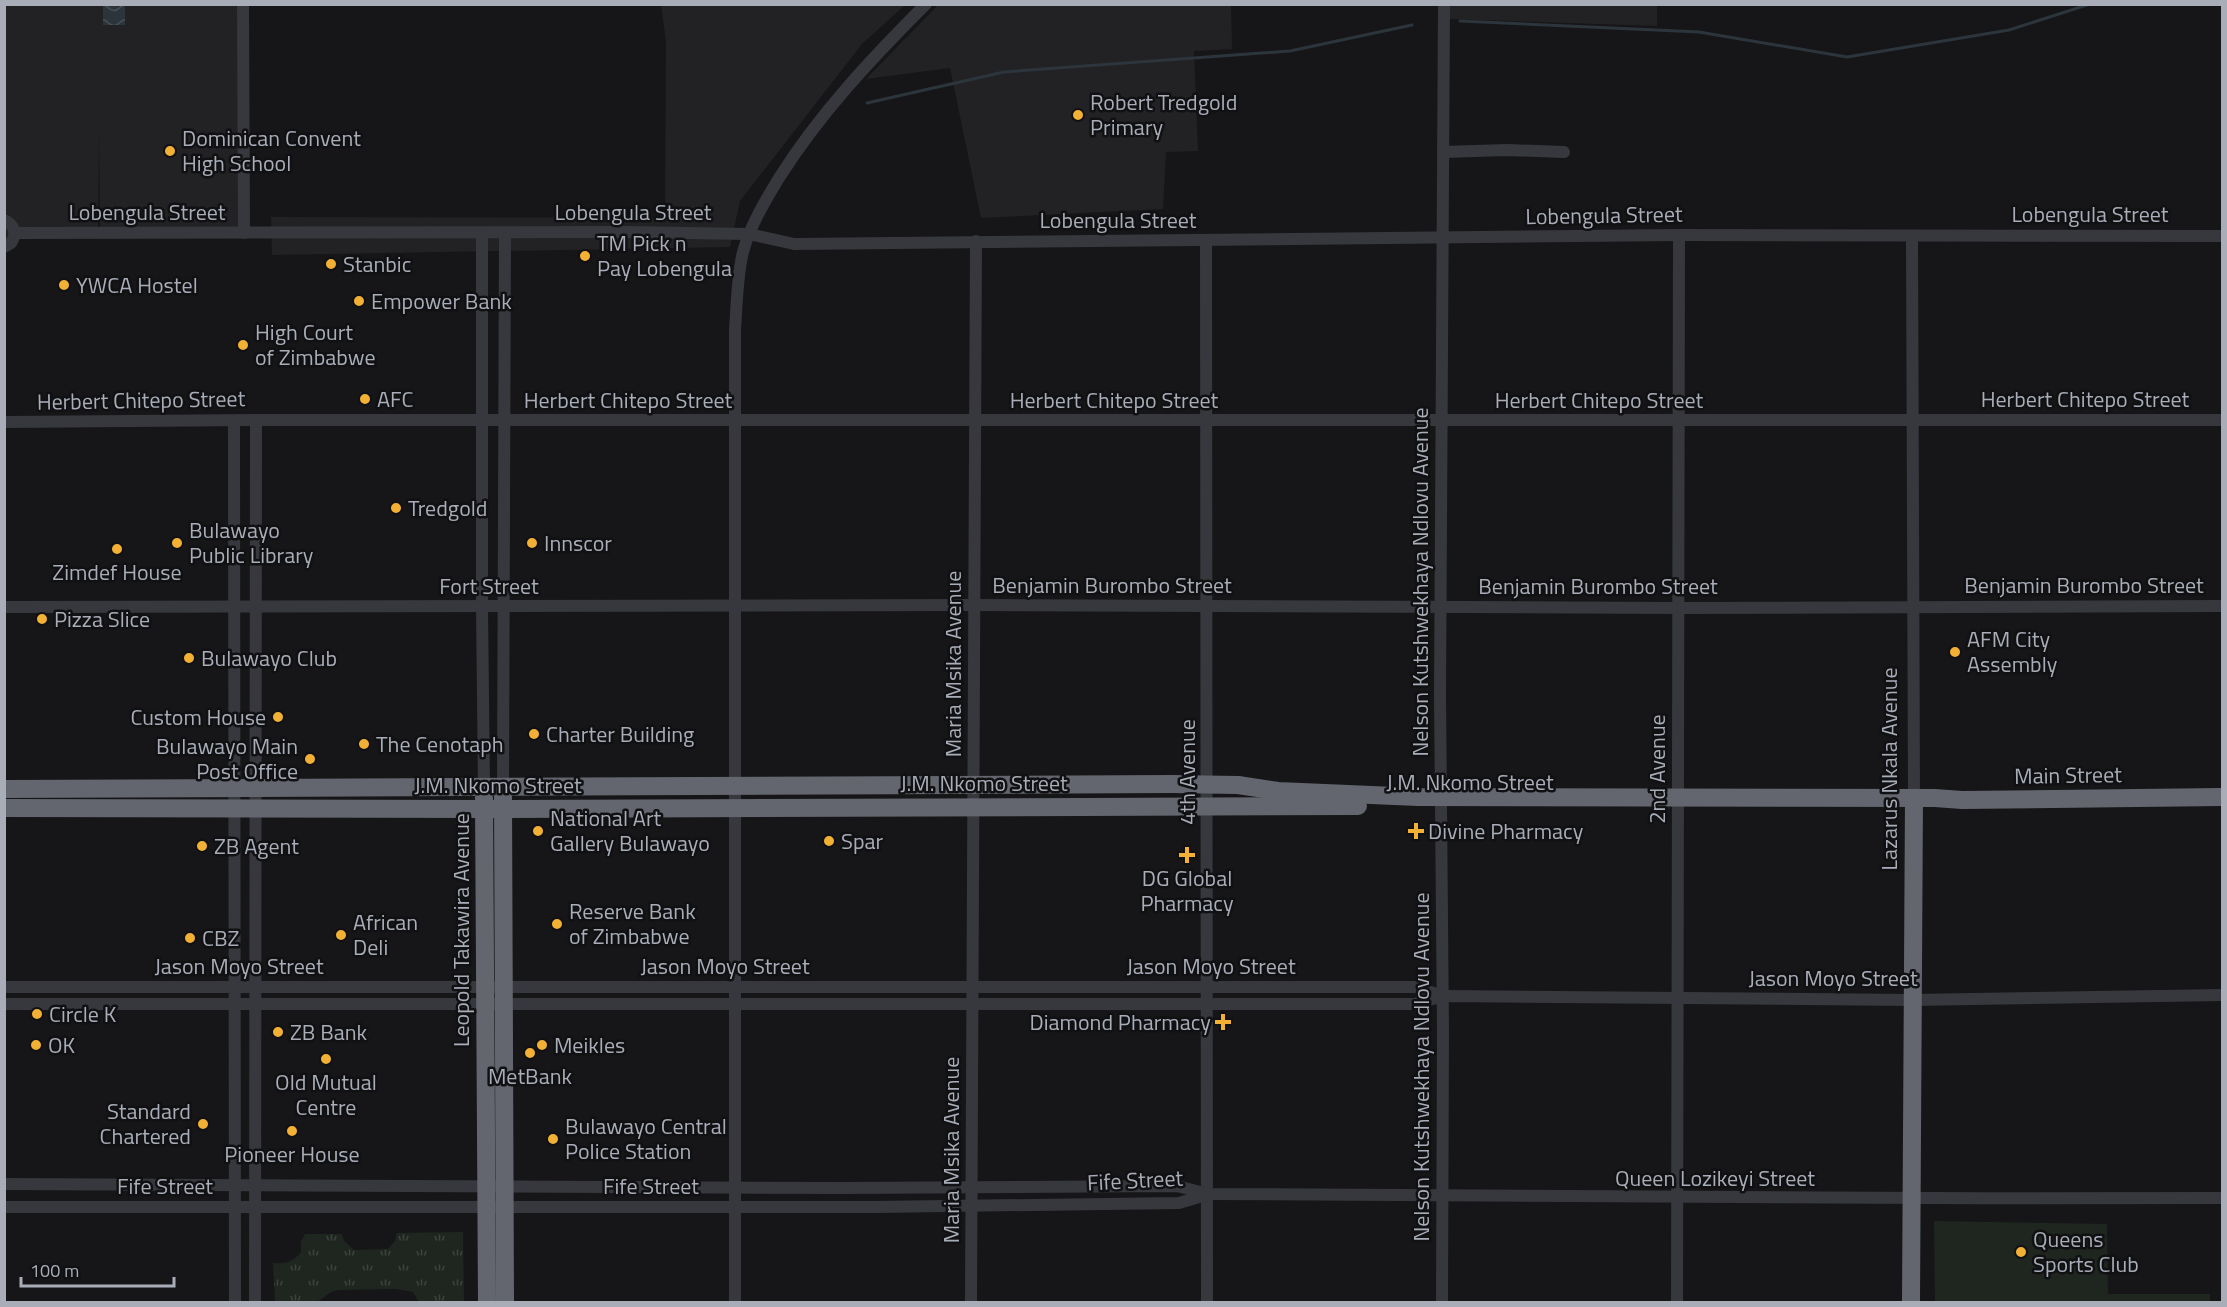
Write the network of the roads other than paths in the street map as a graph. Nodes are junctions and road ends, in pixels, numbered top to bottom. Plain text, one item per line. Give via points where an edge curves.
1 (243, 4) edge
2 (926, 4) edge
3 (1444, 4) edge
4 (1443, 152) junction
5 (1564, 152) dead end
6 (4, 220) edge
7 (15, 233) junction
8 (244, 233) junction
9 (482, 233) junction
10 (505, 233) junction
11 (748, 234) junction
12 (1679, 235) junction
13 (1912, 236) junction
14 (2223, 236) edge
15 (1443, 238) junction
16 (1206, 240) junction
17 (976, 241) junction
18 (4, 248) edge
19 (256, 420) junction
20 (505, 420) junction
21 (1679, 420) junction
22 (1912, 420) junction
23 (2223, 420) edge
24 (234, 421) junction
25 (482, 421) junction
26 (735, 421) junction
27 (975, 421) junction
28 (1206, 421) junction
29 (1441, 421) junction
30 (4, 423) edge
31 (974, 605) junction
32 (735, 606) junction
33 (1207, 606) junction
34 (1913, 606) junction
35 (2223, 606) edge
36 (4, 607) edge
37 (234, 607) junction
38 (256, 607) junction
39 (482, 607) junction
40 (504, 607) junction
41 (1440, 607) junction
42 (1678, 608) junction
43 (1208, 784) junction
44 (735, 785) junction
45 (973, 785) junction
46 (503, 786) junction
47 (484, 787) junction
48 (234, 788) junction
49 (255, 788) junction
50 (4, 789) edge
51 (2223, 797) edge
52 (1442, 802) junction
53 (1679, 802) junction
54 (1914, 802) junction
55 (1208, 806) junction
56 (973, 807) junction
57 (4, 808) edge
58 (234, 808) junction
59 (256, 808) junction
60 (484, 809) junction
61 (503, 809) junction
62 (735, 811) junction
63 (4, 987) edge
64 (234, 987) junction
65 (255, 987) junction
66 (735, 987) junction
67 (972, 987) junction
68 (1208, 987) junction
69 (485, 995) junction
70 (504, 995) junction
71 (2223, 995) edge
72 (1443, 996) junction
73 (1678, 998) junction
74 (1912, 1000) junction
75 (4, 1004) edge
76 (235, 1004) junction
77 (255, 1004) junction
78 (735, 1004) junction
79 (972, 1004) junction
80 (1208, 1004) junction
81 (4, 1184) edge
82 (235, 1185) junction
83 (255, 1185) junction
84 (486, 1186) junction
85 (505, 1186) junction
86 (735, 1187) junction
87 (972, 1187) junction
88 (1208, 1194) junction
89 (1443, 1197) junction
90 (2223, 1197) edge
91 (1678, 1199) junction
92 (1912, 1199) junction
93 (971, 1206) junction
94 (4, 1207) edge
95 (235, 1207) junction
96 (255, 1207) junction
97 (486, 1207) junction
98 (505, 1207) junction
99 (735, 1207) junction
100 (235, 1302) edge
101 (255, 1302) edge
102 (487, 1302) edge
103 (505, 1302) edge
104 (735, 1302) edge
105 (971, 1302) edge
106 (1208, 1302) edge
107 (1442, 1302) edge
108 (1677, 1302) edge
109 (1911, 1302) edge

1 - 8 street
2 - 11 street via 813,128 769,194
3 - 4 street, Nelson Kutshwekhaya Ndlovu Avenue
4 - 5 street
4 - 15 street, Nelson Kutshwekhaya Ndlovu Avenue
6 - 7 street
7 - 8 street, Lobengula Street
7 - 18 street
8 - 9 street, Lobengula Street
9 - 10 street, Lobengula Street
9 - 25 street, Leopold Takawira Avenue
10 - 11 street, Lobengula Street
10 - 20 street, Leopold Takawira Avenue
11 - 17 street, Lobengula Street via 794,244
11 - 26 street via 739,274 735,329
12 - 13 street, Lobengula Street
12 - 15 street, Lobengula Street
12 - 21 street, 2nd Avenue
13 - 14 street, Lobengula Street
13 - 22 street, Lazarus Nkala Avenue
15 - 16 street, Lobengula Street
15 - 29 street, Nelson Kutshwekhaya Ndlovu Avenue
16 - 17 street, Lobengula Street
16 - 28 street, 4th Avenue
17 - 27 street, Maria Msika Avenue
19 - 24 street, Herbert Chitepo Street
19 - 25 street, Herbert Chitepo Street
19 - 38 street
20 - 25 street, Herbert Chitepo Street
20 - 26 street, Herbert Chitepo Street
20 - 40 street, Leopold Takawira Avenue
21 - 22 street, Herbert Chitepo Street
21 - 29 street, Herbert Chitepo Street
21 - 42 street, 2nd Avenue
22 - 23 street, Herbert Chitepo Street
22 - 34 street, Lazarus Nkala Avenue
24 - 30 street, Herbert Chitepo Street
24 - 37 street
25 - 39 street, Leopold Takawira Avenue
26 - 27 street, Herbert Chitepo Street
26 - 32 street
27 - 28 street, Herbert Chitepo Street
27 - 31 street, Maria Msika Avenue
28 - 29 street, Herbert Chitepo Street
28 - 33 street, 4th Avenue
29 - 41 street, Nelson Kutshwekhaya Ndlovu Avenue
31 - 32 street, Fort Street
31 - 33 street, Benjamin Burombo Street
31 - 45 street, Maria Msika Avenue
32 - 40 street, Fort Street
32 - 44 street
33 - 41 street, Benjamin Burombo Street
33 - 43 street, 4th Avenue
34 - 35 street, Benjamin Burombo Street
34 - 42 street, Benjamin Burombo Street
34 - 54 street, Lazarus Nkala Avenue
36 - 37 street, Fort Street
37 - 38 street, Fort Street
37 - 48 street
38 - 39 street, Fort Street
38 - 49 street
39 - 40 street, Fort Street
39 - 47 street, Leopold Takawira Avenue
40 - 46 street, Leopold Takawira Avenue
41 - 42 street, Benjamin Burombo Street
41 - 52 street, Nelson Kutshwekhaya Ndlovu Avenue
42 - 53 street, 2nd Avenue
43 - 45 highway, J.M. Nkomo Street
43 - 52 highway, J.M. Nkomo Street
43 - 55 street, 4th Avenue
44 - 45 highway, J.M. Nkomo Street
44 - 46 highway, J.M. Nkomo Street
44 - 62 street
45 - 56 street, Maria Msika Avenue
46 - 47 highway, J.M. Nkomo Street
46 - 61 highway, Leopold Takawira Avenue
47 - 49 highway, J.M. Nkomo Street
47 - 60 highway, Leopold Takawira Avenue
48 - 49 highway, J.M. Nkomo Street
48 - 50 highway, J.M. Nkomo Street
48 - 58 street
49 - 59 street
51 - 54 highway, Main Street
52 - 53 highway, J.M. Nkomo Street
52 - 55 highway, J.M. Nkomo Street
52 - 72 street, Nelson Kutshwekhaya Ndlovu Avenue
53 - 54 highway, J.M. Nkomo Street
53 - 73 street, 2nd Avenue
54 - 74 highway, Lazarus Nkala Avenue
55 - 56 highway, J.M. Nkomo Street
55 - 68 street, 4th Avenue
56 - 62 highway, J.M. Nkomo Street
56 - 67 street, Maria Msika Avenue
57 - 58 highway, J.M. Nkomo Street
58 - 59 highway, J.M. Nkomo Street
58 - 64 street
59 - 60 highway, J.M. Nkomo Street
59 - 65 street
60 - 61 highway, J.M. Nkomo Street
60 - 69 highway, Leopold Takawira Avenue
61 - 62 highway, J.M. Nkomo Street
61 - 70 highway, Leopold Takawira Avenue
62 - 66 street
63 - 64 street, Jason Moyo Street
64 - 65 street, Jason Moyo Street
64 - 76 street
65 - 69 street, Jason Moyo Street
65 - 77 street
66 - 67 street, Jason Moyo Street
66 - 70 street, Jason Moyo Street
66 - 78 street
67 - 68 street, Jason Moyo Street
67 - 79 street, Maria Msika Avenue
68 - 72 street, Jason Moyo Street via 1415,987
68 - 80 street, 4th Avenue
69 - 70 street, Jason Moyo Street
69 - 70 street, Jason Moyo Street
69 - 77 street, Jason Moyo Street
69 - 84 highway, Leopold Takawira Avenue
70 - 78 street, Jason Moyo Street
70 - 85 highway, Leopold Takawira Avenue
71 - 74 street, Jason Moyo Street
72 - 73 street, Jason Moyo Street
72 - 80 street, Jason Moyo Street via 1415,1004
72 - 89 street, Nelson Kutshwekhaya Ndlovu Avenue
73 - 74 street, Jason Moyo Street
73 - 91 street, 2nd Avenue
74 - 92 highway, Lazarus Nkala Avenue
75 - 76 street, Jason Moyo Street
76 - 77 street, Jason Moyo Street
76 - 82 street
77 - 83 street
78 - 79 street, Jason Moyo Street
78 - 86 street
79 - 80 street, Jason Moyo Street
79 - 87 street, Maria Msika Avenue
80 - 88 street, 4th Avenue
81 - 82 street, Fife Street
82 - 83 street, Fife Street
82 - 95 street
83 - 84 street, Fife Street
83 - 96 street
84 - 85 street, Fife Street
84 - 97 highway, Leopold Takawira Avenue
85 - 86 street, Fife Street
85 - 98 highway, Leopold Takawira Avenue
86 - 87 street, Fife Street
86 - 99 street
87 - 88 street, Fife Street via 1177,1186
87 - 93 street, Maria Msika Avenue
88 - 89 street, Queen Lozikeyi Street
88 - 93 street, Fife Street via 1179,1203
88 - 106 street, 4th Avenue
89 - 91 street, Queen Lozikeyi Street
89 - 107 street, Nelson Kutshwekhaya Ndlovu Avenue
90 - 92 street, Queen Lozikeyi Street
91 - 92 street, Queen Lozikeyi Street
91 - 108 street, 2nd Avenue
92 - 109 highway, Lazarus Nkala Avenue
93 - 99 street, Fife Street
93 - 105 street, Maria Msika Avenue
94 - 95 street, Fife Street
95 - 96 street, Fife Street
95 - 100 street
96 - 97 street, Fife Street
96 - 101 street
97 - 98 street, Fife Street
97 - 102 highway, Leopold Takawira Avenue
98 - 99 street, Fife Street
98 - 103 highway, Leopold Takawira Avenue
99 - 104 street

